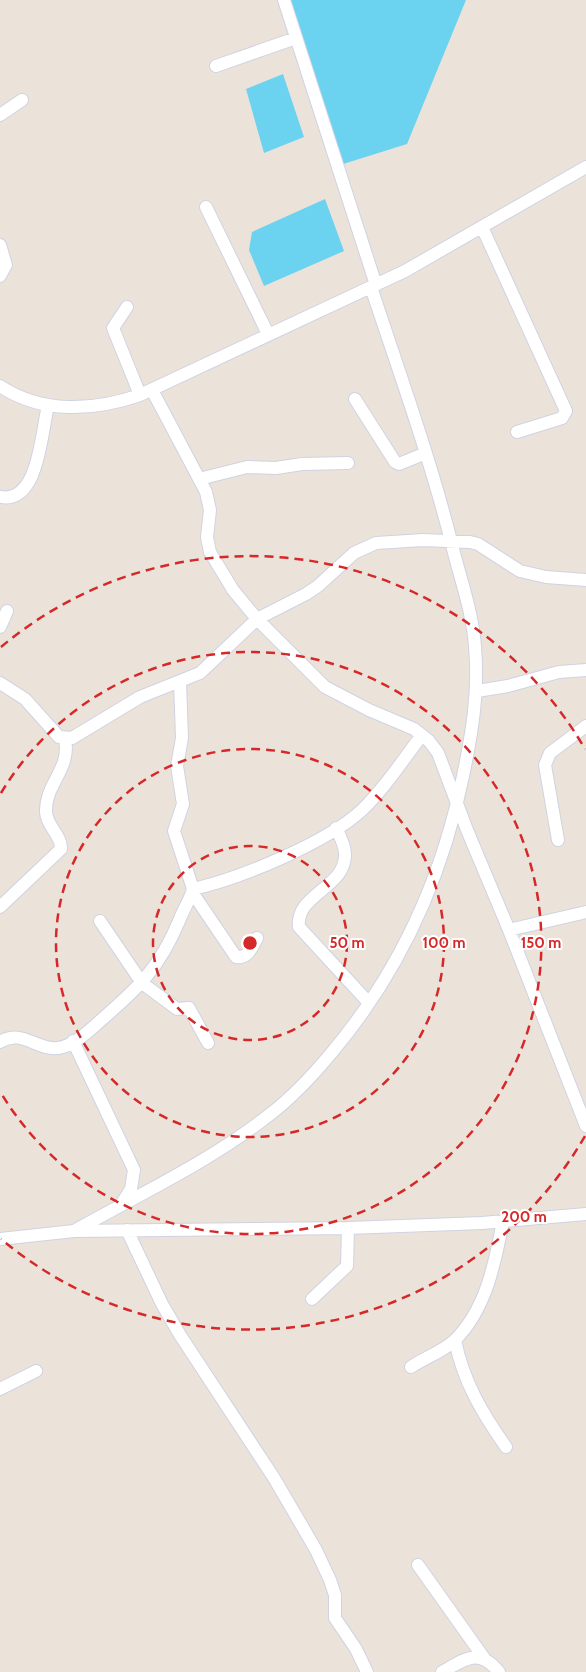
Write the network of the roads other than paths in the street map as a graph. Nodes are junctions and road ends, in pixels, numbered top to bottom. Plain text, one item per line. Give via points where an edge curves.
1 (284, 0) edge
2 (296, 38) junction
3 (216, 66) dead end
4 (22, 100) dead end
5 (0, 115) edge
6 (586, 167) edge
7 (206, 208) dead end
8 (482, 227) junction
9 (0, 245) edge
10 (0, 276) edge
11 (373, 286) junction
12 (127, 307) dead end
13 (268, 334) junction
14 (0, 386) edge
15 (152, 390) junction
16 (140, 395) junction
17 (355, 399) dead end
18 (48, 406) junction
19 (517, 432) dead end
20 (426, 453) junction
21 (348, 463) dead end
22 (199, 479) junction
23 (0, 497) edge
24 (452, 542) junction
25 (586, 580) edge
26 (7, 611) dead end
27 (256, 620) junction
28 (0, 627) edge
29 (586, 670) edge
30 (180, 682) junction
31 (0, 683) edge
32 (477, 691) junction
33 (586, 726) edge
34 (422, 735) junction
35 (65, 739) junction
36 (458, 803) junction
37 (336, 828) junction
38 (558, 840) dead end
39 (192, 890) junction
40 (0, 908) edge
41 (585, 916) edge
42 (100, 921) dead end
43 (509, 930) junction
44 (257, 938) dead end
45 (142, 984) junction
46 (369, 1003) junction
47 (2, 1038) edge
48 (74, 1041) junction
49 (208, 1043) dead end
50 (586, 1126) edge
51 (121, 1205) junction
52 (586, 1214) edge
53 (503, 1221) junction
54 (348, 1228) junction
55 (127, 1230) junction
56 (74, 1232) junction
57 (0, 1239) edge
58 (312, 1299) dead end
59 (454, 1340) junction
60 (411, 1367) dead end
61 (36, 1371) dead end
62 (0, 1389) edge
63 (506, 1447) dead end
64 (418, 1565) dead end
65 (484, 1658) junction
66 (367, 1672) edge
67 (442, 1672) edge
68 (499, 1672) edge

1 - 2 street
2 - 3 street
2 - 11 street
4 - 5 street
6 - 8 street
7 - 13 street
8 - 11 street
8 - 19 street via 565,404 562,418
9 - 10 street via 6,265
11 - 13 street
11 - 20 street
12 - 16 street via 113,328
13 - 15 street
14 - 18 street via 11,394
15 - 16 street
15 - 22 street
16 - 18 street via 98,407
17 - 20 street via 395,462 399,464
18 - 23 street via 36,467 30,480 21,494
20 - 24 street
21 - 22 street via 247,467
22 - 27 street via 210,510 207,537 210,552
24 - 25 street via 478,544 520,571
24 - 27 street via 376,543 360,548 318,586
24 - 32 street via 475,644
26 - 28 street
27 - 30 street via 209,666
27 - 34 street via 325,687
29 - 32 street via 559,672
30 - 35 street via 146,694 80,734
30 - 39 street via 182,738 177,766 182,804 174,831
31 - 35 street via 25,699 52,731
32 - 36 street via 472,736
33 - 38 street via 550,753 545,765
34 - 36 street via 438,753
34 - 37 street via 378,793 360,812
35 - 40 street via 66,757 45,810 61,849
36 - 43 street
36 - 46 street via 431,888 415,925 386,980
37 - 39 street via 289,854
37 - 46 street via 345,855 343,867 301,911 299,927
39 - 44 street via 236,957 246,955
39 - 45 street via 166,951
41 - 43 street
42 - 45 street
43 - 50 street
45 - 48 street
45 - 49 street via 177,1009 189,1008
46 - 51 street via 310,1078 270,1115 155,1188
47 - 48 street via 24,1037 56,1048
48 - 51 street via 134,1170 131,1189
51 - 56 street
52 - 53 street
53 - 54 street
53 - 59 street via 495,1265 484,1292 472,1316
54 - 55 street
54 - 58 street via 347,1266
55 - 56 street
55 - 66 street via 180,1335 274,1478 316,1550 333,1587 335,1618
56 - 57 street
59 - 60 street
59 - 63 street via 459,1364 475,1400
61 - 62 street
64 - 65 street
65 - 67 street via 470,1658
65 - 68 street

